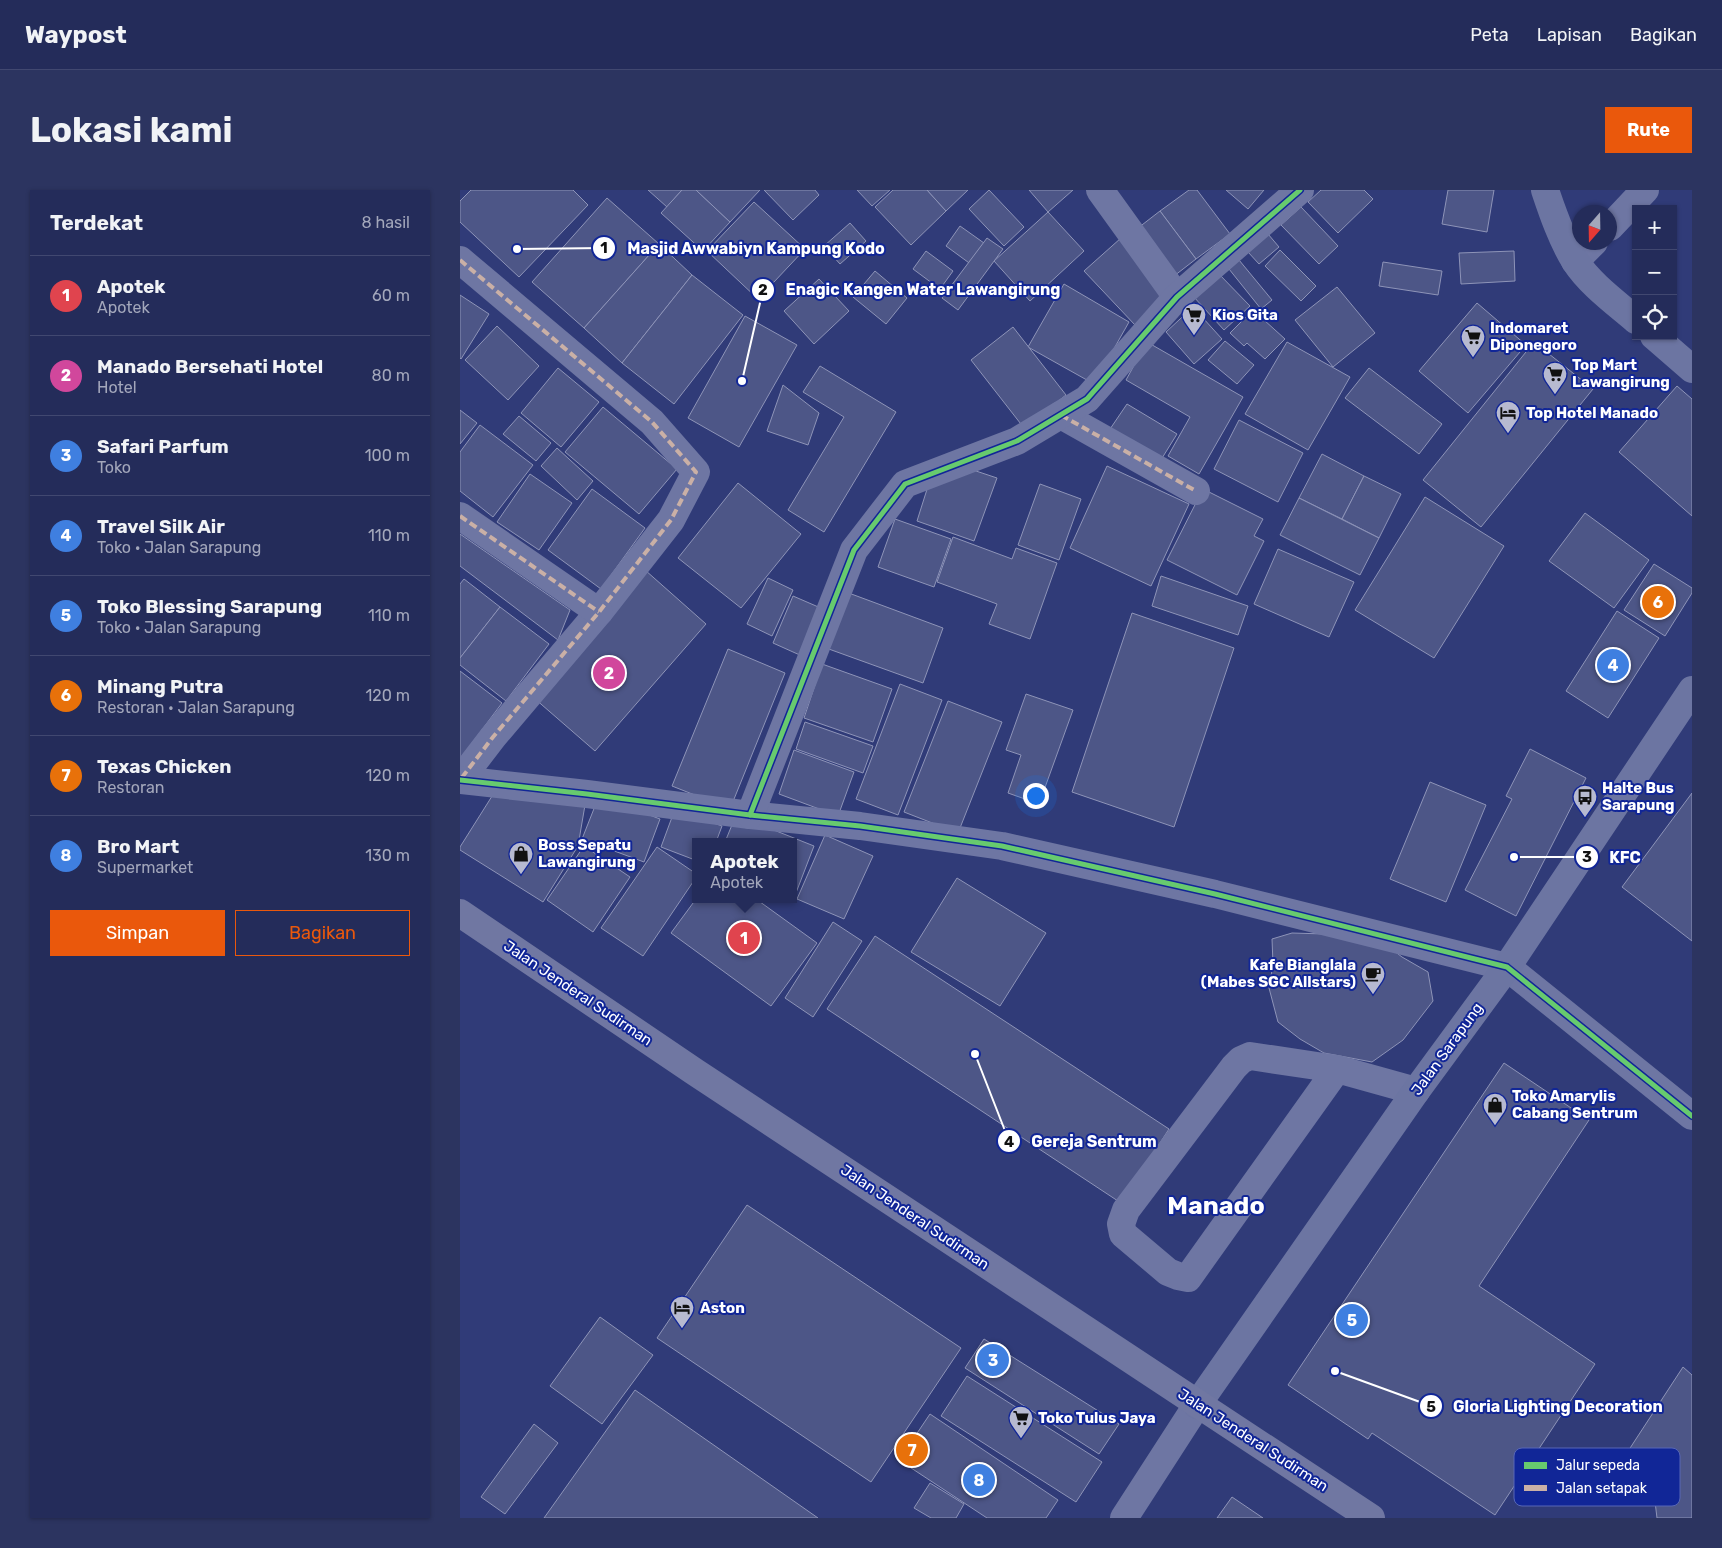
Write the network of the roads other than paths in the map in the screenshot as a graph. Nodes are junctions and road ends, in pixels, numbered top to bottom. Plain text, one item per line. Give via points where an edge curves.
1 (1100, 190) edge
2 (1300, 190) edge
3 (1546, 190) edge
4 (1645, 190) edge
5 (1617, 220) edge
6 (1585, 252) edge
7 (460, 260) edge
8 (1177, 297) junction
9 (1632, 316) edge
10 (1659, 340) edge
11 (1692, 369) edge
12 (1062, 415) junction
13 (1196, 491) dead end
14 (460, 516) edge
15 (599, 612) junction
16 (1692, 690) edge
17 (460, 780) edge
18 (750, 815) junction
19 (460, 913) edge
20 (1507, 967) junction
21 (1337, 1069) junction
22 (1416, 1091) junction
23 (1692, 1116) edge
24 (1197, 1405) junction
25 (1124, 1518) edge
26 (1372, 1518) edge

1 - 8 street
2 - 8 street
3 - 6 main road via 1553,214
4 - 5 street
6 - 9 main road via 1592,281
7 - 15 street via 652,422 696,472 671,520
8 - 12 street via 1087,399
10 - 11 main road
12 - 13 street
12 - 18 street via 1017,441 905,484 854,550
14 - 15 street
15 - 17 street
16 - 20 main road, Jalan Sarapung
17 - 18 street
18 - 20 street via 860,826 1002,846 1215,894
19 - 24 highway, Jalan Jenderal Sudirman
20 - 22 main road, Jalan Sarapung
20 - 23 street
21 - 21 street via 1250,1056 1242,1060 1126,1210 1121,1224 1123,1234 1168,1272 1188,1278
21 - 22 street
22 - 24 main road, Jalan Sarapung
24 - 25 street
24 - 26 highway, Jalan Jenderal Sudirman

